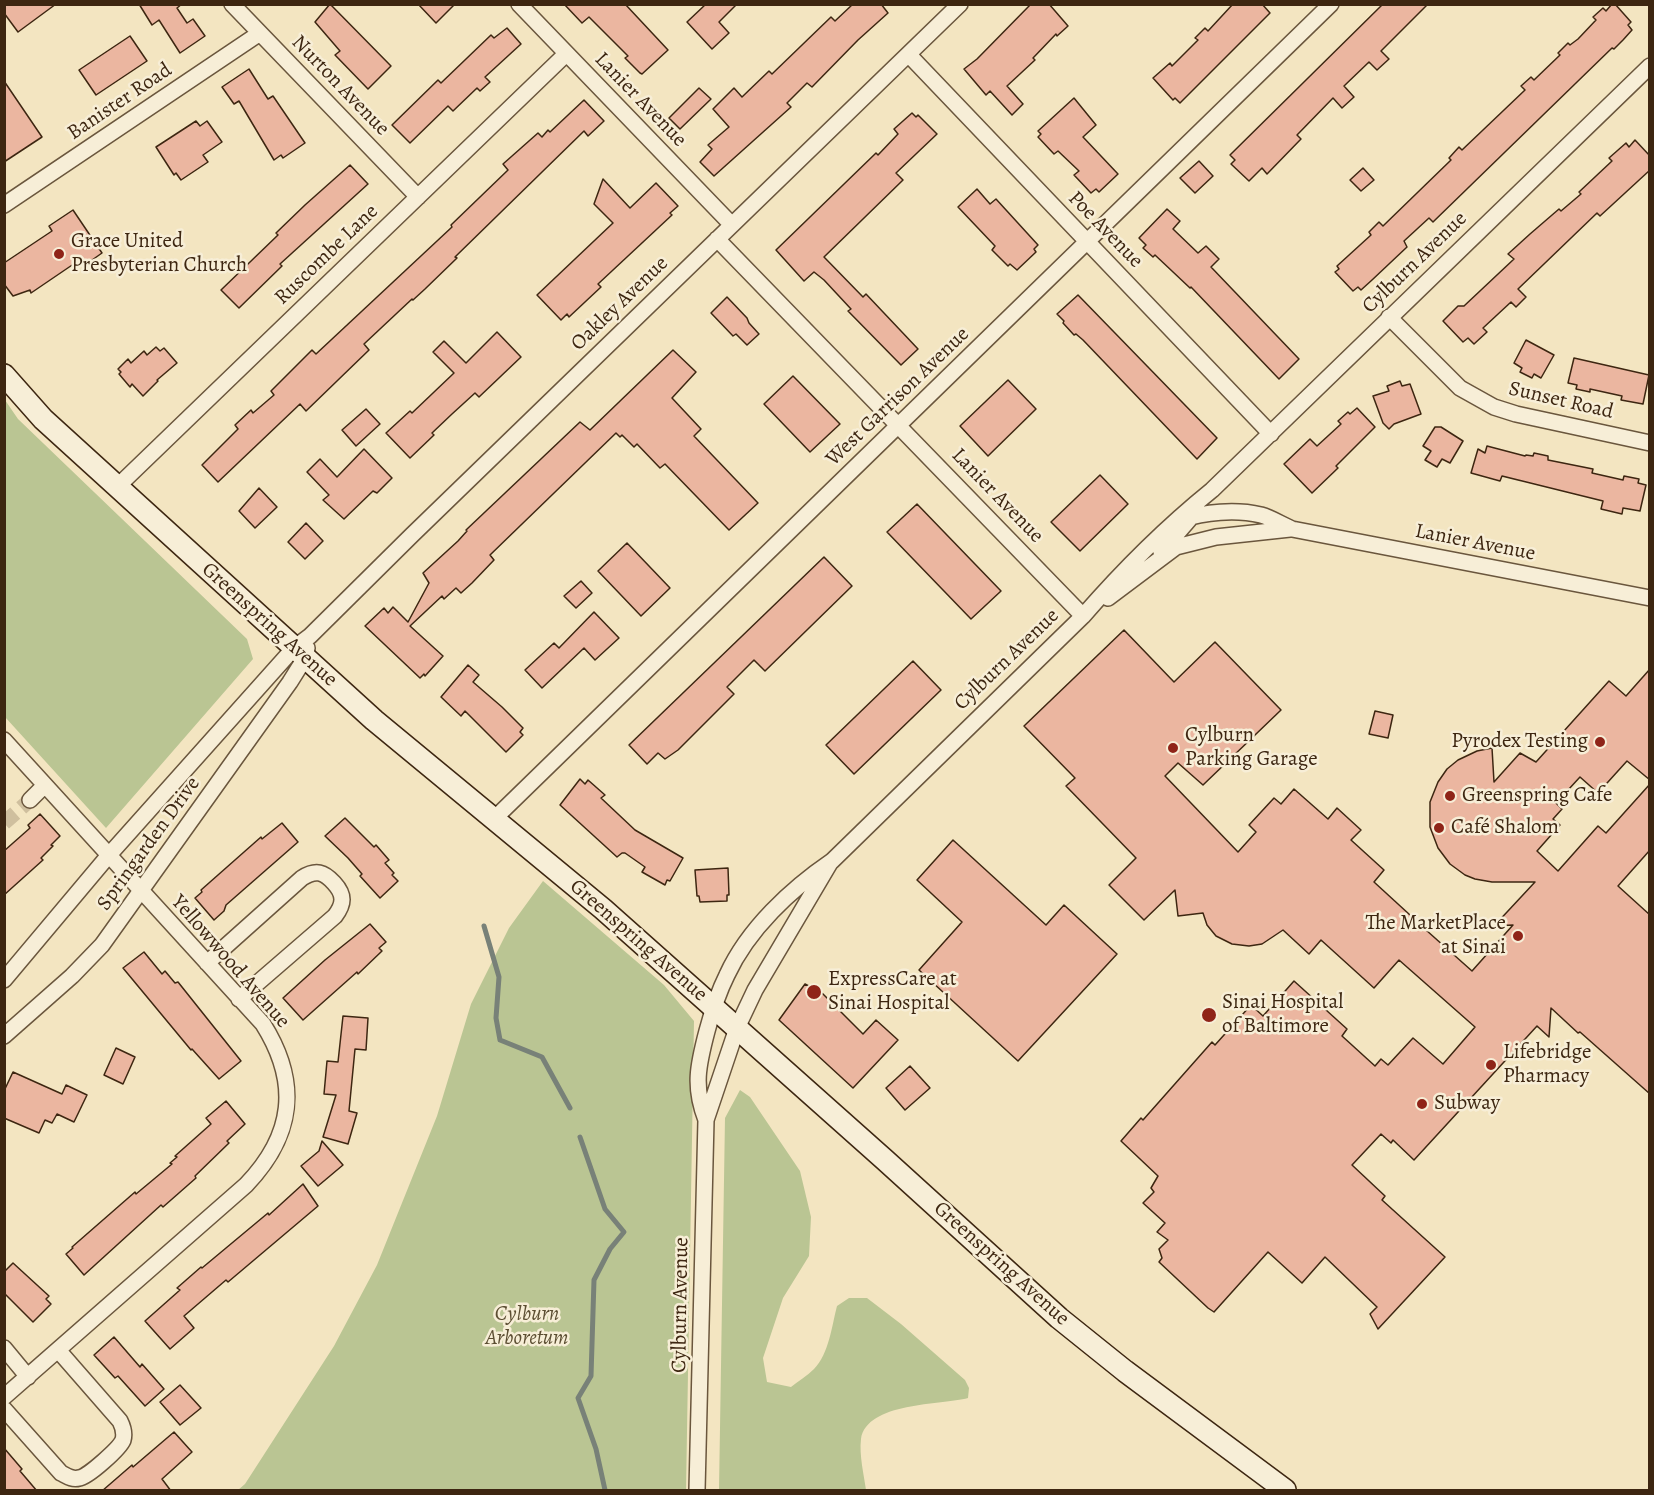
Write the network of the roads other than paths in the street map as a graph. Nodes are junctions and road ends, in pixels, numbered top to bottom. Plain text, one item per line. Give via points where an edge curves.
1 (232, 4) edge
2 (519, 4) edge
3 (960, 4) edge
4 (1331, 4) edge
5 (260, 33) junction
6 (566, 54) junction
7 (909, 55) junction
8 (1650, 66) edge
9 (418, 197) junction
10 (4, 205) edge
11 (732, 225) junction
12 (717, 239) junction
13 (1087, 242) junction
14 (1389, 317) junction
15 (4, 375) edge
16 (899, 426) junction
17 (1271, 434) junction
18 (1650, 443) edge
19 (117, 487) junction
20 (1212, 490) junction
21 (1192, 516) junction
22 (1172, 522) junction
23 (1292, 529) junction
24 (1147, 567) junction
25 (1650, 598) edge
26 (1083, 616) junction
27 (303, 647) junction
28 (4, 740) edge
29 (45, 785) junction
30 (30, 800) tunnel mouth
31 (494, 819) junction
32 (109, 855) junction
33 (832, 861) junction
34 (142, 891) junction
35 (207, 963) junction
36 (4, 980) edge
37 (239, 999) junction
38 (714, 1007) junction
39 (737, 1028) junction
40 (4, 1036) edge
41 (706, 1120) junction
42 (4, 1348) edge
43 (58, 1350) junction
44 (27, 1377) junction
45 (4, 1397) edge
46 (4, 1409) edge
47 (698, 1491) edge
48 (1285, 1491) edge

1 - 5 street, Nurton Avenue
2 - 6 street, Lanier Avenue
3 - 7 street, Oakley Avenue
4 - 13 street, West Garrison Avenue
5 - 9 street, Nurton Avenue
5 - 10 street, Banister Road
6 - 9 street, Ruscombe Lane
6 - 11 street, Lanier Avenue
7 - 11 street, Oakley Avenue
7 - 13 street, Poe Avenue
8 - 14 street, Cylburn Avenue
9 - 19 street, Ruscombe Lane
11 - 12 street, Oakley Avenue
12 - 16 street, Lanier Avenue
12 - 27 street, Oakley Avenue
13 - 16 street, West Garrison Avenue
13 - 17 street, Poe Avenue
14 - 17 street, Cylburn Avenue
14 - 18 street, Sunset Road via 1460,388 1494,406
15 - 19 main road, Greenspring Avenue via 43,419
16 - 26 street, Lanier Avenue
16 - 31 street, West Garrison Avenue
17 - 20 street, Cylburn Avenue
19 - 27 main road, Greenspring Avenue
20 - 21 street, Cylburn Avenue
20 - 22 street, Cylburn Avenue
21 - 22 street, Lanier Avenue
21 - 23 street, Lanier Avenue via 1239,513 1262,516
21 - 24 street, Cylburn Avenue
22 - 26 street, Cylburn Avenue
23 - 24 street, Lanier Avenue via 1206,539 1176,548
23 - 25 street, Lanier Avenue
24 - 26 street, Lanier Avenue
26 - 33 street, Cylburn Avenue
27 - 31 main road, Greenspring Avenue via 374,720
27 - 32 street, Springarden Drive
27 - 34 street, Springarden Drive via 290,682
28 - 29 street, Yellowwood Avenue
29 - 30 street
29 - 32 street, Yellowwood Avenue
31 - 38 main road, Greenspring Avenue
32 - 34 street, Yellowwood Avenue
32 - 36 street, Springarden Drive
33 - 38 street, Cylburn Avenue via 802,881 761,924 727,973
33 - 39 street, Cylburn Avenue
34 - 35 street, Yellowwood Avenue
34 - 40 street, Springarden Drive via 86,963
35 - 37 street, Yellowwood Avenue
35 - 37 street via 302,878 312,872 328,876 341,891 341,909
37 - 43 street, Yellowwood Avenue via 263,1024 283,1065 286,1108 274,1150 246,1185
38 - 39 main road, Greenspring Avenue
38 - 41 street, Cylburn Avenue via 696,1083
39 - 41 street, Cylburn Avenue
39 - 48 main road, Greenspring Avenue via 1059,1318
41 - 47 street, Cylburn Avenue
42 - 44 street
43 - 44 street, Yellowwood Avenue
43 - 46 street via 120,1421 123,1441 117,1449 87,1475 70,1478 61,1473
44 - 45 street, Yellowwood Avenue

